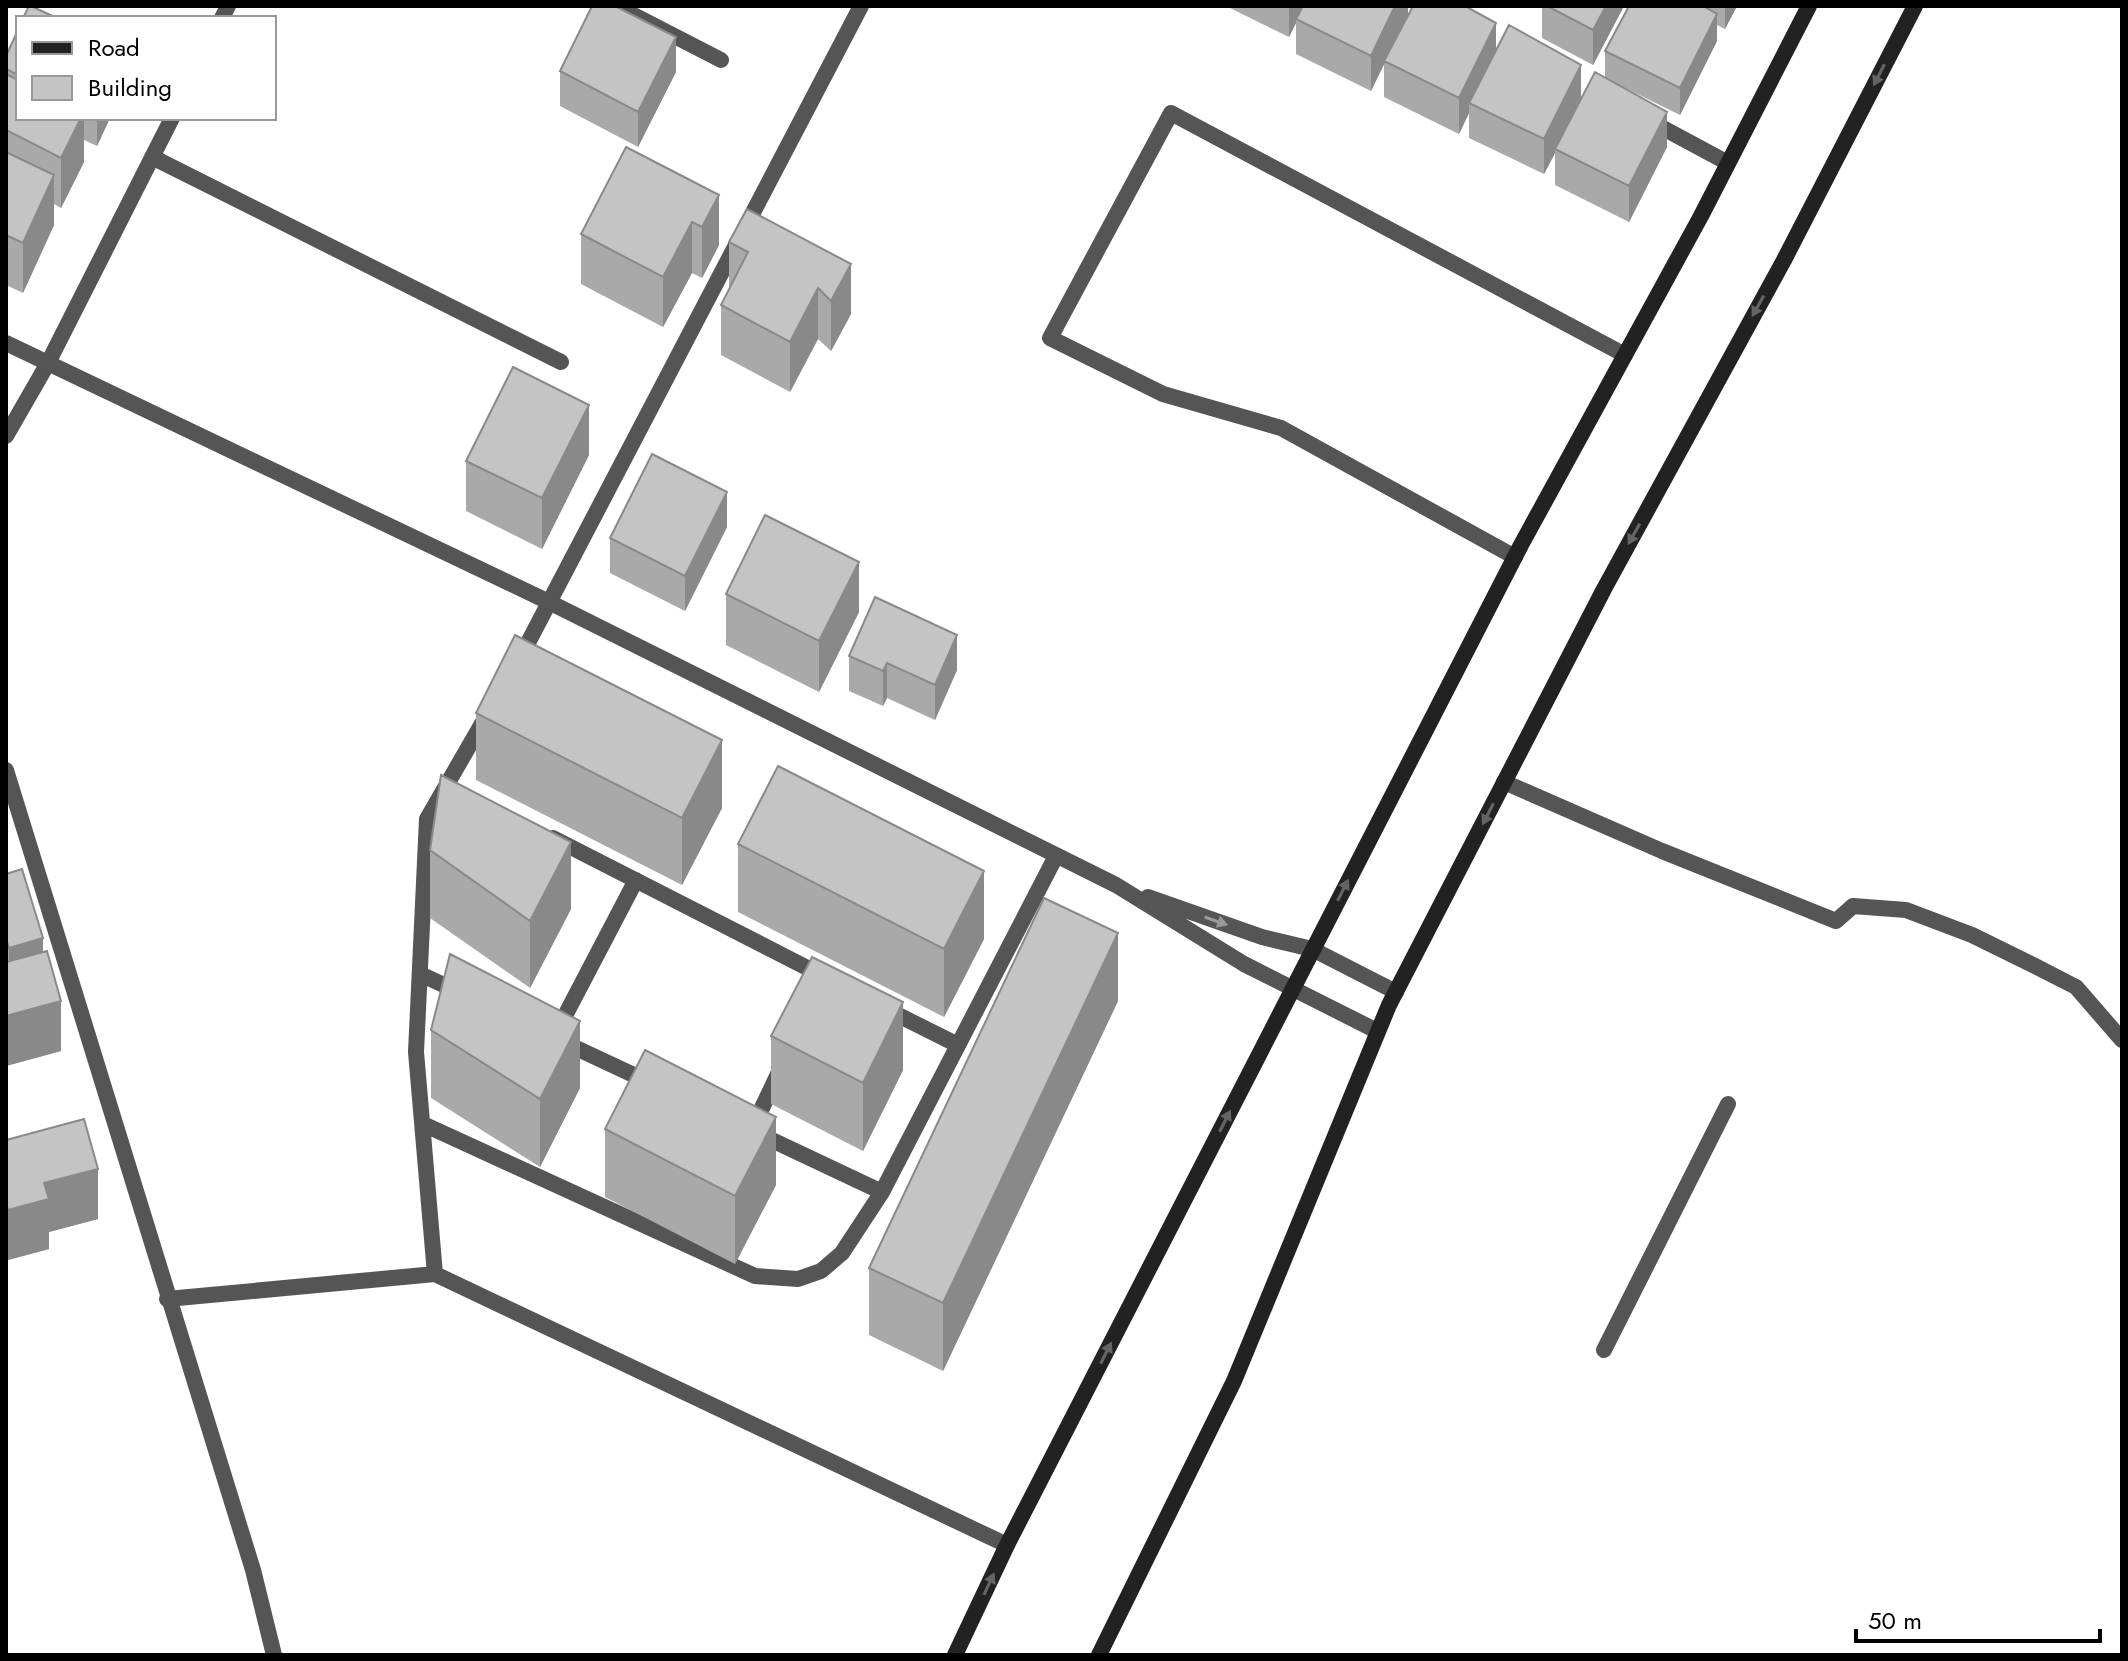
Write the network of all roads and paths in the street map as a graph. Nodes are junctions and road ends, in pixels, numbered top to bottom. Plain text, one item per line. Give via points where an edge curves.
1 (616, 6) edge
2 (861, 6) edge
3 (1809, 6) edge
4 (1915, 6) edge
5 (721, 60) dead end
6 (1630, 110) edge
7 (171, 120) edge
8 (152, 157) junction
9 (1728, 163) junction
10 (6, 343) edge
11 (1625, 355) junction
12 (561, 362) dead end
13 (48, 363) junction
14 (6, 436) edge
15 (1515, 557) junction
16 (551, 603) junction
17 (511, 673) edge
18 (495, 700) edge
19 (8, 778) edge
20 (1504, 782) junction
21 (541, 832) edge
22 (1056, 856) junction
23 (636, 880) junction
24 (1116, 885) junction
25 (1312, 949) junction
26 (420, 974) junction
27 (826, 984) edge
28 (1292, 991) junction
29 (1396, 992) junction
30 (864, 997) edge
31 (474, 999) edge
32 (1377, 1031) junction
33 (2122, 1040) edge
34 (958, 1045) junction
35 (785, 1061) edge
36 (667, 1091) edge
37 (1728, 1104) dead end
38 (423, 1124) junction
39 (882, 1192) junction
40 (435, 1274) junction
41 (167, 1299) junction
42 (1604, 1350) dead end
43 (1007, 1545) junction
44 (274, 1655) edge
45 (955, 1655) edge
46 (1099, 1655) edge

1 - 5 street
2 - 16 street
3 - 9 main road
4 -> 20 main road
6 - 9 street
7 - 8 street
8 - 12 street
8 - 13 street
9 - 11 main road
10 - 13 street
11 - 15 main road
11 - 15 street via 1171,113 1050,338 1163,394 1281,428
13 - 14 street
13 - 16 street
25 -> 15 main road
16 - 17 street
16 - 22 street
18 - 26 street via 454,787 427,819
19 - 41 street
20 -> 29 main road
20 - 33 street via 1836,921 1853,906 1906,910 1972,935 2076,987
21 - 23 street
22 - 24 street
22 - 34 street
23 - 27 street
23 - 36 street via 547,1034
24 -> 25 street via 1262,937
24 - 28 street
25 - 28 main road
25 - 29 street
26 - 31 street
26 - 38 street via 416,1052
28 - 32 street
43 -> 28 main road
29 - 32 main road
30 - 34 street
32 - 46 main road via 1234,1381
34 - 39 street
35 - 39 street via 745,1127
37 - 42 street
38 - 39 street via 755,1276 798,1279 821,1271 842,1253
38 - 40 street
40 - 41 street
40 - 43 street
41 - 44 street via 253,1570
45 -> 43 main road

